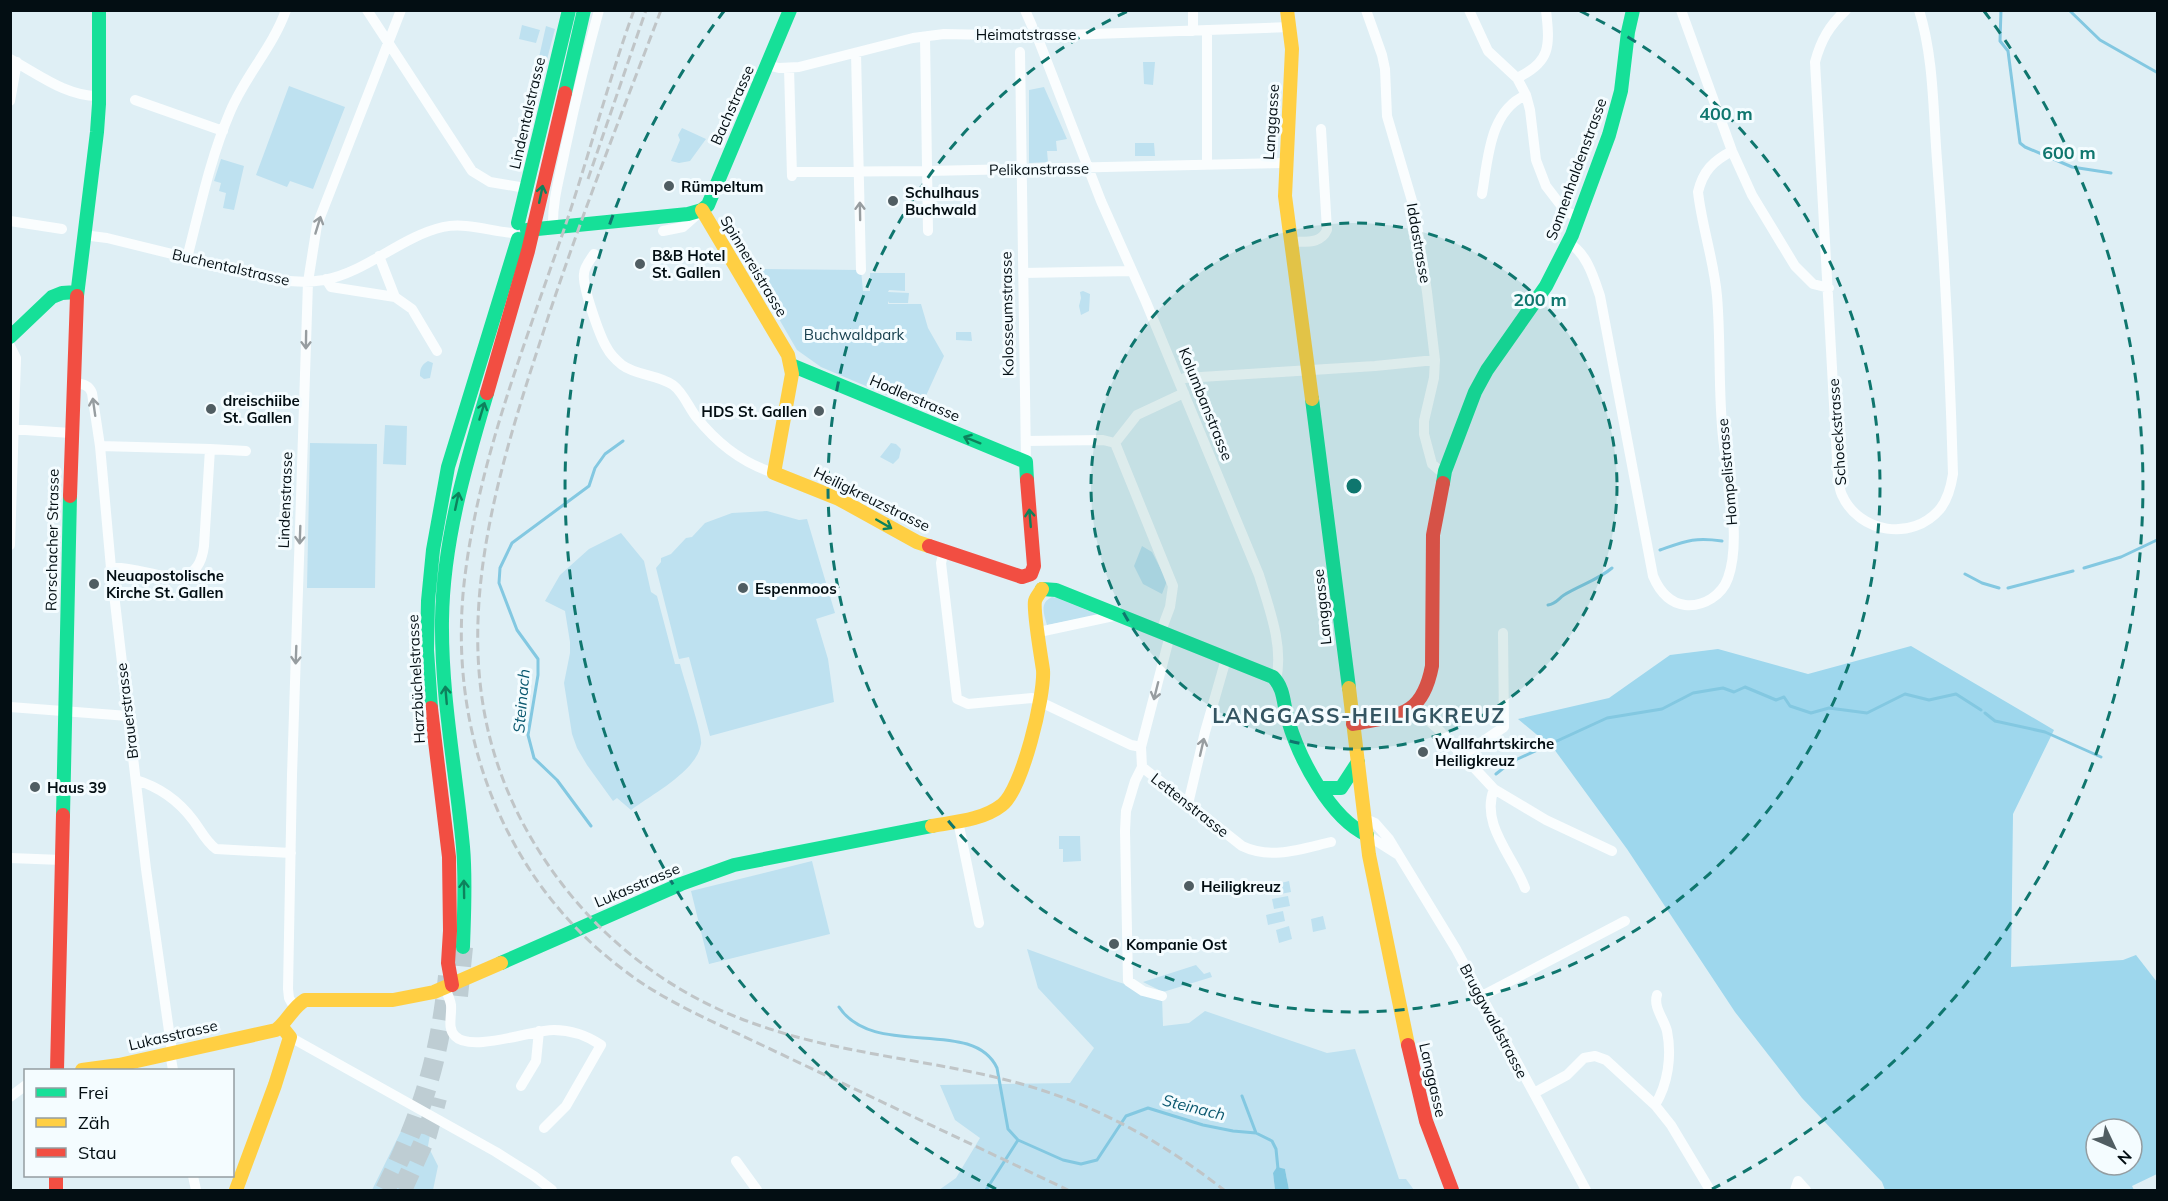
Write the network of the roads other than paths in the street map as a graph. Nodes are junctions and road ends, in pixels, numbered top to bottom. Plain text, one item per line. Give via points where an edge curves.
1 (99, 10) edge
2 (286, 10) edge
3 (367, 10) edge
4 (401, 10) edge
5 (569, 10) edge
6 (584, 10) edge
7 (599, 10) edge
8 (790, 10) edge
9 (1025, 10) edge
10 (1193, 10) edge
11 (1287, 10) edge
12 (1366, 10) edge
13 (1469, 10) edge
14 (1546, 10) edge
15 (1633, 10) edge
16 (1681, 10) edge
17 (1846, 10) edge
18 (1919, 10) edge
19 (1290, 27) junction
20 (1035, 31) junction
21 (1193, 31) junction
22 (1207, 31) junction
23 (925, 37) junction
24 (389, 44) junction
25 (1020, 52) dead end
26 (856, 53) junction
27 (14, 60) edge
28 (767, 65) junction
29 (789, 69) junction
30 (1517, 78) junction
31 (1526, 95) junction
32 (99, 96) junction
33 (135, 100) dead end
34 (10, 101) edge
35 (1321, 129) dead end
36 (223, 130) junction
37 (1732, 151) junction
38 (1285, 163) junction
39 (1207, 165) junction
40 (1088, 167) junction
41 (860, 170) junction
42 (1021, 170) junction
43 (928, 171) junction
44 (526, 188) junction
45 (1482, 194) dead end
46 (702, 210) junction
47 (1580, 217) junction
48 (10, 221) edge
49 (554, 228) junction
50 (62, 229) dead end
51 (521, 231) junction
52 (663, 231) dead end
53 (928, 231) dead end
54 (83, 235) junction
55 (1292, 242) junction
56 (1568, 243) junction
57 (594, 254) dead end
58 (379, 256) junction
59 (187, 258) junction
60 (861, 270) dead end
61 (1132, 271) junction
62 (1023, 273) junction
63 (326, 279) junction
64 (308, 282) junction
65 (1829, 288) junction
66 (77, 292) junction
67 (395, 297) junction
68 (10, 338) edge
69 (10, 346) edge
70 (437, 351) dead end
71 (1435, 360) junction
72 (792, 365) junction
73 (1307, 371) junction
74 (1179, 380) junction
75 (72, 382) junction
76 (1184, 393) junction
77 (12, 429) edge
78 (70, 433) junction
79 (1026, 441) junction
80 (1114, 443) junction
81 (100, 446) junction
82 (210, 449) junction
83 (246, 451) dead end
84 (1026, 462) junction
85 (1445, 471) junction
86 (774, 473) junction
87 (10, 545) edge
88 (944, 551) junction
89 (111, 568) junction
90 (1031, 574) junction
91 (1042, 589) junction
92 (1118, 615) junction
93 (1039, 632) junction
94 (1166, 633) junction
95 (1503, 633) dead end
96 (1226, 659) junction
97 (1276, 680) junction
98 (1039, 700) junction
99 (10, 707) edge
100 (1413, 707) junction
101 (66, 711) junction
102 (128, 716) junction
103 (1353, 724) junction
104 (1141, 747) junction
105 (1463, 755) junction
106 (1358, 762) junction
107 (1142, 767) junction
108 (136, 780) junction
109 (1494, 789) junction
110 (1325, 793) junction
111 (1188, 804) junction
112 (1365, 819) junction
113 (958, 821) junction
114 (1367, 835) junction
115 (1331, 842) dead end
116 (1612, 851) dead end
117 (291, 853) junction
118 (1397, 854) junction
119 (10, 858) edge
120 (62, 860) junction
121 (1524, 888) dead end
122 (1625, 921) dead end
123 (979, 924) dead end
124 (463, 947) tunnel mouth
125 (449, 986) junction
126 (1657, 995) dead end
127 (1162, 996) dead end
128 (1482, 996) junction
129 (294, 1007) junction
130 (538, 1031) junction
131 (286, 1032) junction
132 (171, 1052) junction
133 (57, 1069) edge
134 (94, 1069) edge
135 (173, 1069) edge
136 (24, 1086) edge
137 (521, 1086) dead end
138 (1534, 1094) junction
139 (10, 1097) edge
140 (1655, 1105) junction
141 (544, 1128) dead end
142 (736, 1161) dead end
143 (236, 1191) edge
144 (552, 1191) edge
145 (757, 1191) edge
146 (1452, 1191) edge
147 (1587, 1191) edge
148 (1710, 1191) edge
149 (1795, 1191) edge
150 (1806, 1191) edge

1 - 32 main road, Rorschacher Strasse
2 - 36 street via 241,88
3 - 24 street
4 - 24 street, Lindenstrasse
5 - 44 main road, Lindentalstrasse
124 -> 6 main road via 463,848 443,668 445,574 465,467 528,251
7 - 49 street via 575,102 553,211
8 - 28 main road, Bachstrasse
9 - 20 street, Kolumbanstrasse
10 - 21 street
11 - 19 main road, Langgasse
12 - 71 street, Iddastrasse via 1382,55 1387,116 1415,211
13 - 30 street via 1488,51
14 - 30 street via 1547,45 1542,61
15 - 47 main road, Sonnenhaldenstrasse via 1622,91
16 - 37 street
17 - 65 street, Schoeckstrasse via 1824,35 1815,62
18 - 65 street, Schoeckstrasse via 1929,64 1939,185 1953,474 1940,509 1920,524 1904,529 1870,524 1851,509 1841,494
19 - 22 street, Heimatstrasse
19 - 38 main road, Langgasse via 1292,63
20 - 21 street, Heimatstrasse
20 - 23 street, Heimatstrasse
20 - 40 street, Kolumbanstrasse
21 - 22 street, Heimatstrasse
22 - 39 street
23 - 26 street, Heimatstrasse
23 - 43 street
24 - 44 street via 472,171 490,182
64 -> 24 street, Lindenstrasse via 317,225
25 - 42 street, Kolosseumstrasse
26 - 29 street, Heimatstrasse
26 - 41 street
27 - 32 street via 73,93
27 - 34 street
28 - 29 street, Heimatstrasse
28 - 46 main road, Bachstrasse via 708,205
29 - 41 street, Pelikanstrasse via 792,174
30 - 31 street
31 - 45 street via 1513,103 1496,129
31 - 47 street via 1536,160 1546,186 1566,212
32 - 54 main road, Rorschacher Strasse
33 - 36 street
35 - 55 street via 1327,230 1318,240
36 - 59 street
37 - 56 street, Hompelistrasse via 1707,168 1698,192 1717,295 1720,402 1732,515 1728,579 1723,589 1708,601 1696,605 1675,602 1664,594 1653,576 1600,296 1580,252
37 - 65 street via 1752,195 1795,266 1812,284
38 - 39 street, Pelikanstrasse
38 - 55 main road, Langgasse
39 - 40 street, Pelikanstrasse
40 - 42 street, Pelikanstrasse
40 - 61 street, Kolumbanstrasse
41 - 43 street, Pelikanstrasse
60 -> 41 street
42 - 43 street, Pelikanstrasse
42 - 62 street, Kolosseumstrasse
43 - 53 street
44 - 51 main road, Lindentalstrasse
46 - 49 main road, Spinnereistrasse
46 - 52 street via 683,227
46 - 72 main road, Spinnereistrasse
47 - 56 main road, Sonnenhaldenstrasse
48 - 50 street
49 - 51 main road, Spinnereistrasse
51 - 58 street, Buchentalstrasse via 447,227 426,232
51 - 125 main road, Harzbüchelstrasse via 448,467 428,601 431,708 449,857
54 - 59 street, Buchentalstrasse
54 - 66 main road, Rorschacher Strasse
55 - 73 main road, Langgasse
56 - 85 main road, Sonnenhaldenstrasse via 1546,286 1483,377
57 - 86 street, Heiligkreuzstrasse via 583,277 608,350 623,366 675,386 697,419 727,448 749,465
58 - 63 street, Buchentalstrasse
58 - 67 street
59 - 64 street, Buchentalstrasse via 274,279
61 - 62 street
61 - 74 street, Kolumbanstrasse
62 - 79 street, Kolosseumstrasse
63 - 64 street, Buchentalstrasse
63 - 67 street via 331,287
64 -> 117 street, Lindenstrasse
66 - 68 main road via 52,297
66 - 75 main road, Rorschacher Strasse
67 - 70 street via 412,309
69 - 77 street via 16,357
71 - 73 street
71 - 85 street, Iddastrasse via 1424,434 1432,464
84 -> 72 main road, Hodlerstrasse
72 - 86 main road
73 - 74 street
73 - 103 main road, Langgasse
74 - 76 street, Kolumbanstrasse
75 - 78 main road, Rorschacher Strasse
81 -> 75 street, Brauerstrasse via 91,388
76 - 80 street via 1137,415
76 - 97 street, Kolumbanstrasse via 1259,575 1278,652
77 - 78 street
77 - 87 street
78 - 101 main road, Rorschacher Strasse
79 - 80 street
79 - 84 street, Kolosseumstrasse
80 - 94 street, Lettenstrasse via 1173,586
81 - 82 street
81 - 89 street, Brauerstrasse
82 - 83 street
82 - 89 street via 203,557 194,573 146,574
90 -> 84 main road, Kolosseumstrasse via 1034,566
85 - 100 main road, Sonnenhaldenstrasse via 1433,535 1431,674 1425,693
86 -> 88 main road, Heiligkreuzstrasse via 840,499 909,538
88 - 90 main road, Heiligkreuzstrasse via 1022,577
88 - 98 street via 941,563 955,695 968,704 1028,697
89 - 102 street, Brauerstrasse
90 - 91 main road
91 - 92 main road via 1056,590
91 - 93 main road, Lukasstrasse via 1035,602
92 - 93 street
92 - 94 main road
93 - 98 main road, Lukasstrasse via 1043,674
94 - 96 main road
94 -> 104 street, Lettenstrasse
95 - 105 street via 1504,727
96 - 97 main road
111 -> 96 street
97 - 110 main road, Kolumbanstrasse via 1298,747
98 - 104 street
98 - 113 main road, Lukasstrasse via 1018,782 1008,800 986,814
99 - 101 street
100 - 103 main road via 1395,717
100 - 105 street
101 - 102 street
101 - 120 main road, Rorschacher Strasse
102 - 108 street, Brauerstrasse
103 - 106 main road, Langgasse
104 - 107 street, Lettenstrasse
105 - 109 street
106 - 110 main road via 1341,788
106 - 112 main road, Langgasse
107 - 111 street, Lettenstrasse
107 - 127 street via 1126,811 1128,981 1143,991
108 - 117 street via 169,795 216,849
108 - 132 street, Brauerstrasse
109 - 116 street via 1546,820
109 - 121 street via 1494,828
110 - 112 main road, Kolumbanstrasse via 1352,815
110 - 114 main road, Kolumbanstrasse via 1350,826
111 - 115 street, Lettenstrasse via 1255,852 1276,854
112 - 114 main road, Langgasse
112 - 118 street, Bruggwaldstrasse via 1382,829
113 - 123 street
113 - 125 main road, Lukasstrasse via 734,865 620,910
114 - 118 street, Bruggwaldstrasse
114 - 146 main road, Langgasse via 1377,902 1422,1111
117 - 129 street, Lindenstrasse via 289,998
118 - 128 street, Bruggwaldstrasse
119 - 120 street
120 - 133 main road, Rorschacher Strasse
122 - 128 street
125 - 129 main road, Lukasstrasse via 411,998 313,999
125 - 130 street via 450,1028 463,1042 478,1043
126 - 140 street via 1656,1003 1667,1030 1669,1059
128 - 138 street, Bruggwaldstrasse
129 - 131 main road
130 - 137 street via 536,1061
130 - 141 street via 578,1033 601,1045 566,1106
131 - 132 main road, Lukasstrasse
131 - 143 main road via 275,1085
131 - 144 street via 496,1152
132 - 134 main road, Lukasstrasse
132 - 135 street, Brauerstrasse
136 - 139 street
138 - 140 street via 1567,1075 1584,1058 1596,1056 1611,1064
138 - 147 street, Bruggwaldstrasse
140 - 148 street
142 - 145 street
149 - 150 street via 1797,1181

